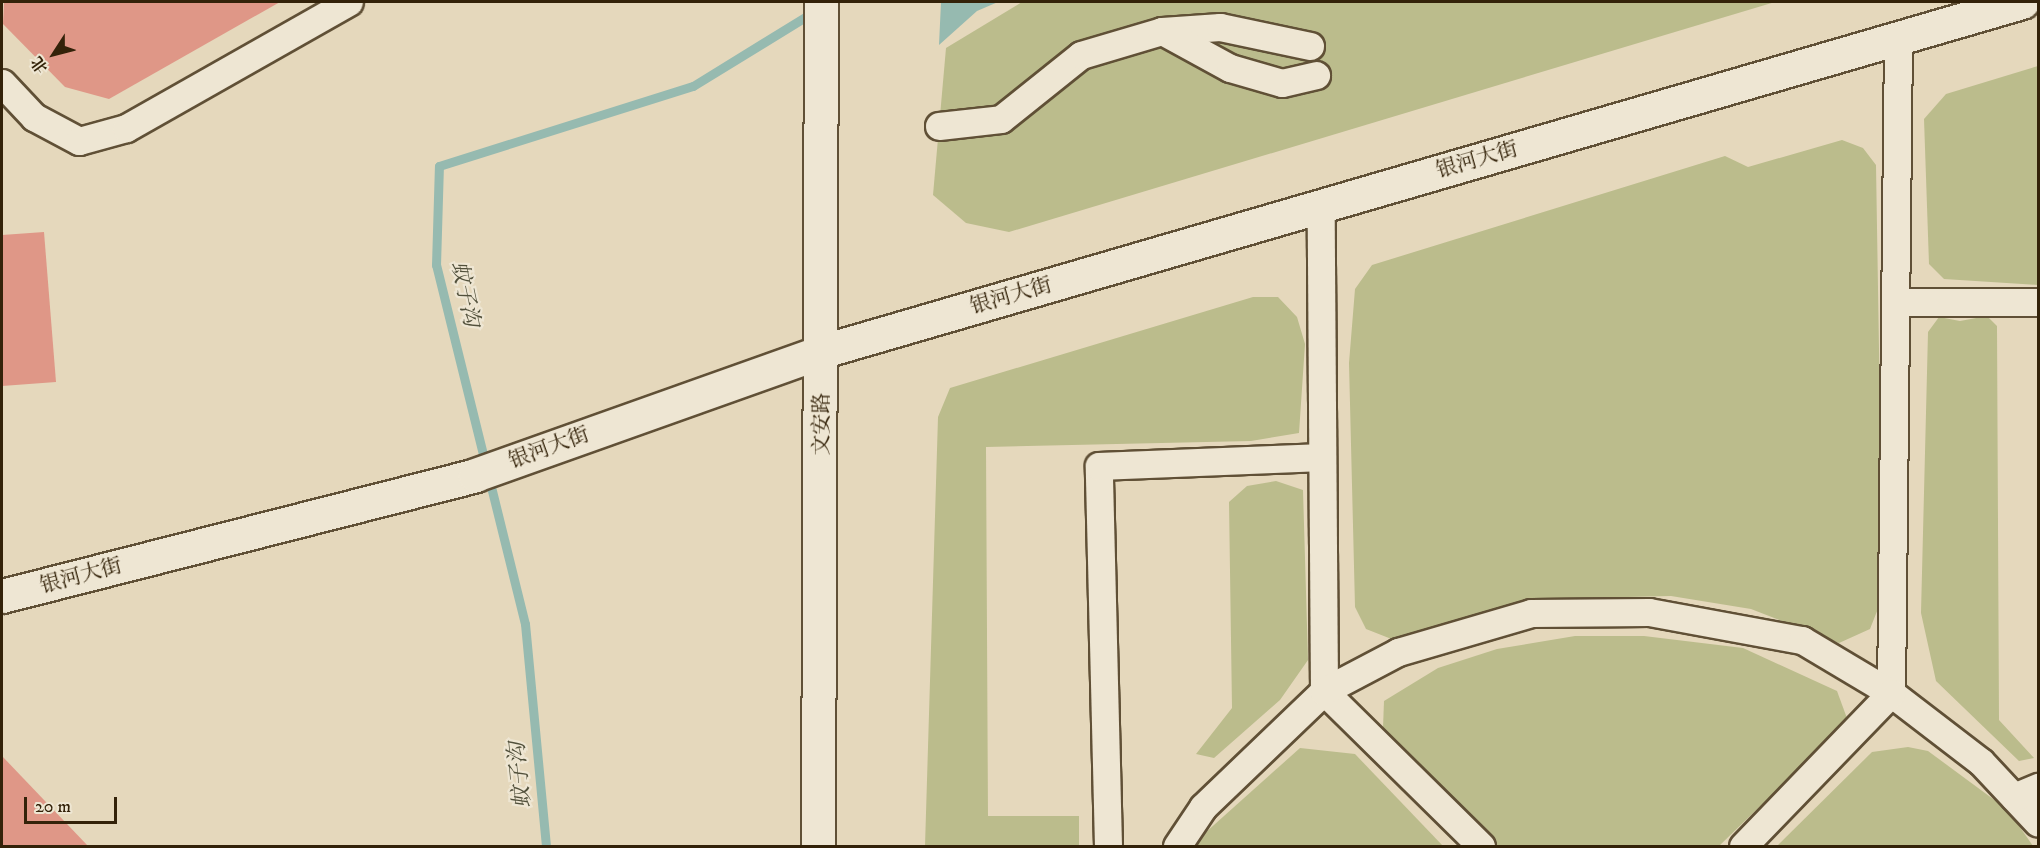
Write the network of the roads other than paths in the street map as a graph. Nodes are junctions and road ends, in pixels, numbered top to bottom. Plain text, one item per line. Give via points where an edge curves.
1 (349, 2) edge
2 (2022, 2) edge
3 (821, 11) edge
4 (1162, 31) junction
5 (1898, 38) junction
6 (1310, 46) dead end
7 (1316, 75) dead end
8 (2, 82) edge
9 (939, 126) dead end
10 (1321, 206) junction
11 (1895, 302) junction
12 (2038, 302) edge
13 (823, 351) junction
14 (1322, 457) junction
15 (2, 596) edge
16 (1324, 691) junction
17 (1891, 693) junction
18 (2026, 792) edge
19 (2038, 823) edge
20 (818, 846) edge
21 (1108, 846) edge
22 (1177, 846) edge
23 (1481, 846) edge
24 (1743, 846) edge

1 - 8 street via 126,128 79,141 34,117
2 - 5 main road, 银河大街
3 - 13 main road, 文安路
4 - 6 street via 1220,27
4 - 7 street via 1230,68 1282,82
4 - 9 street via 1081,55 1001,119
5 - 10 main road, 银河大街
5 - 11 street
10 - 13 main road, 银河大街
10 - 14 street
11 - 12 street
11 - 17 street
13 - 15 main road, 银河大街 via 487,471
13 - 20 main road, 文安路
14 - 16 street
14 - 21 street via 1099,466
16 - 17 street via 1398,652 1531,613 1649,612 1802,640
16 - 22 street via 1203,807
16 - 23 street
17 - 18 street
17 - 24 street
18 - 19 street

